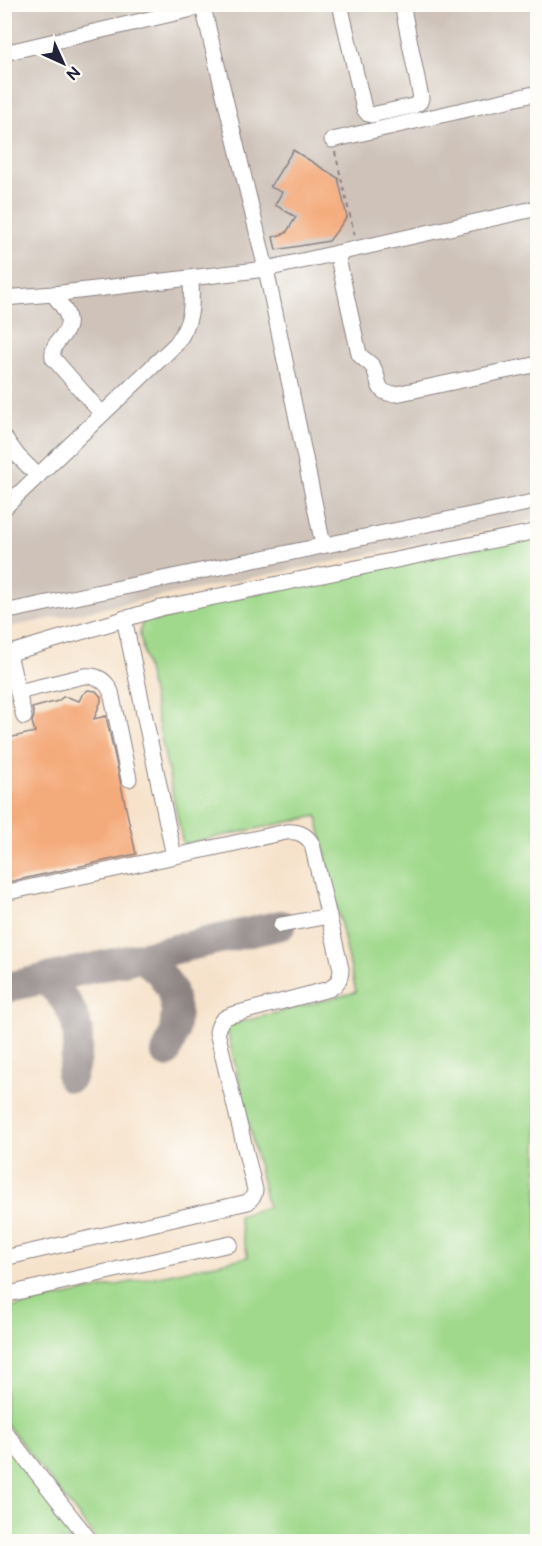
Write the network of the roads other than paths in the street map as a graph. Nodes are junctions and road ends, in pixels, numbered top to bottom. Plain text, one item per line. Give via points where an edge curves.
1 (340, 4) edge
2 (402, 4) edge
3 (208, 6) edge
4 (4, 53) edge
5 (537, 93) edge
6 (332, 140) road end
7 (537, 208) edge
8 (337, 253) junction
9 (266, 269) junction
10 (191, 278) junction
11 (53, 294) junction
12 (4, 298) edge
13 (537, 364) edge
14 (102, 414) junction
15 (4, 437) edge
16 (38, 476) junction
17 (537, 501) edge
18 (4, 508) edge
19 (537, 531) edge
20 (323, 545) junction
21 (4, 612) edge
22 (124, 618) junction
23 (7, 655) edge
24 (12, 685) edge
25 (24, 717) dead end
26 (129, 779) dead end
27 (174, 856) junction
28 (4, 894) edge
29 (329, 916) junction
30 (281, 926) dead end
31 (230, 1244) dead end
32 (4, 1258) edge
33 (4, 1294) edge
34 (4, 1431) edge
35 (91, 1542) edge

1 - 2 lane via 364,109 371,116 417,105 421,98
3 - 4 lane
3 - 9 lane
5 - 6 lane
7 - 8 lane
8 - 9 lane
8 - 13 lane via 360,356 372,366 384,392 396,394
9 - 10 lane
9 - 20 lane
10 - 11 lane
10 - 14 lane via 191,311 183,334
11 - 12 lane
11 - 14 lane via 69,323 53,347 53,358
14 - 16 lane
15 - 16 lane
16 - 18 lane
17 - 20 lane
19 - 22 lane
20 - 21 lane
22 - 23 lane
22 - 27 lane
23 - 24 lane
24 - 25 lane
24 - 26 lane via 84,676 104,681 111,692
27 - 28 lane
27 - 29 lane via 298,832 312,844
29 - 30 lane
29 - 32 lane via 341,969 337,984 322,992 225,1017 218,1026 255,1190 252,1199
31 - 33 lane
34 - 35 lane

